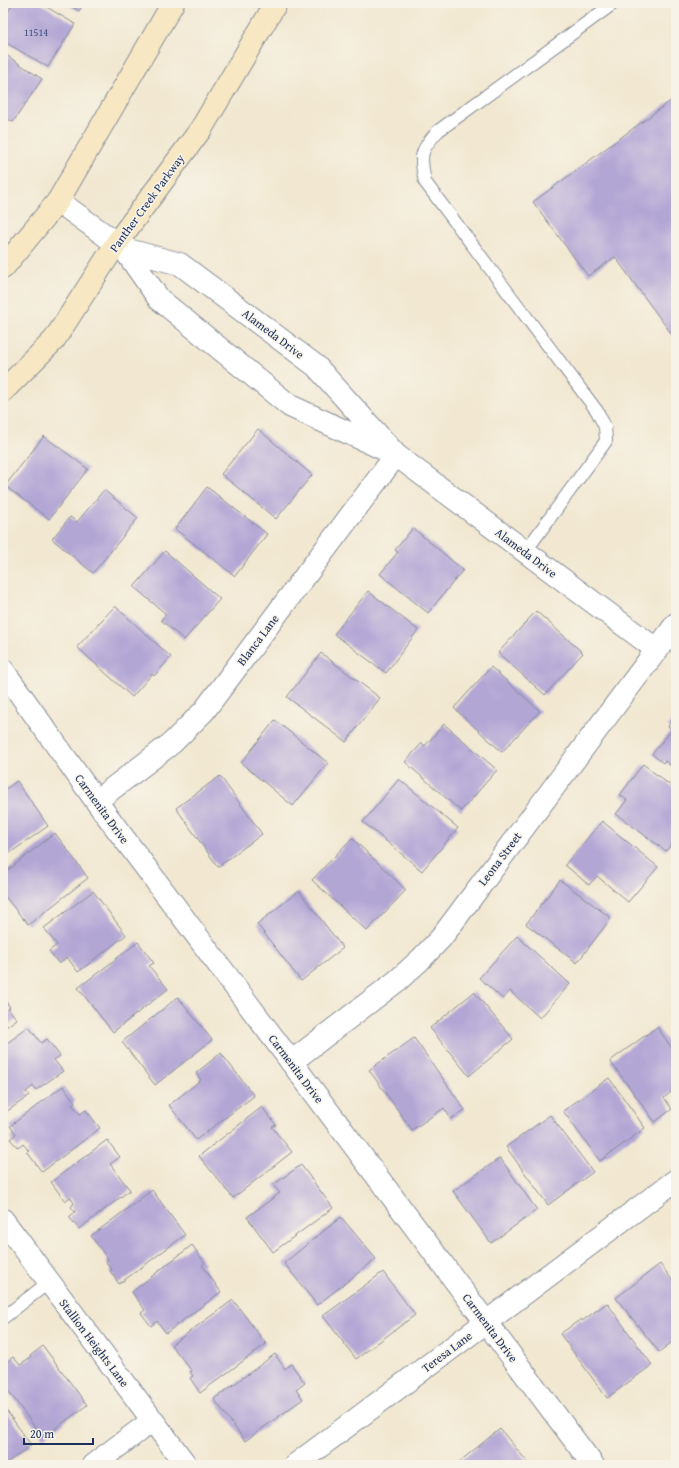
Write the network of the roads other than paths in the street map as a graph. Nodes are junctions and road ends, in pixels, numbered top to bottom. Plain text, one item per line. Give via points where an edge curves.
1 (173, 3) edge
2 (276, 3) edge
3 (614, 3) edge
4 (58, 202) junction
5 (120, 247) junction
6 (3, 268) edge
7 (3, 391) edge
8 (396, 455) junction
9 (525, 552) junction
10 (676, 624) edge
11 (657, 650) junction
12 (3, 670) edge
13 (96, 801) junction
14 (291, 1062) junction
15 (676, 1180) edge
16 (3, 1220) edge
17 (49, 1282) junction
18 (3, 1318) edge
19 (486, 1323) junction
20 (152, 1420) junction
21 (93, 1465) edge
22 (186, 1465) edge
23 (295, 1465) edge
24 (592, 1465) edge

1 - 4 main road
2 - 5 main road, Panther Creek Parkway via 201,128
3 - 9 lane via 438,131 427,144 421,161 425,182 597,411 605,427 606,441
4 - 5 street, Alameda Drive
4 - 6 main road
5 - 7 main road, Panther Creek Parkway via 54,340
5 - 8 street, Alameda Drive via 159,299 290,406
5 - 8 street, Alameda Drive via 180,264 316,366
8 - 9 street, Alameda Drive
8 - 13 street, Blanca Lane via 204,711 172,743
9 - 11 street, Alameda Drive
10 - 11 street, Leona Street
11 - 14 street, Leona Street via 441,938 398,980
12 - 13 street, Carmenita Drive
13 - 14 street, Carmenita Drive
14 - 19 street, Carmenita Drive
15 - 19 street, Teresa Lane
16 - 17 street, Stallion Heights Lane
17 - 18 lane
17 - 20 street, Stallion Heights Lane
19 - 23 street, Teresa Lane
19 - 24 street, Carmenita Drive
20 - 21 street
20 - 22 street, Stallion Heights Lane

